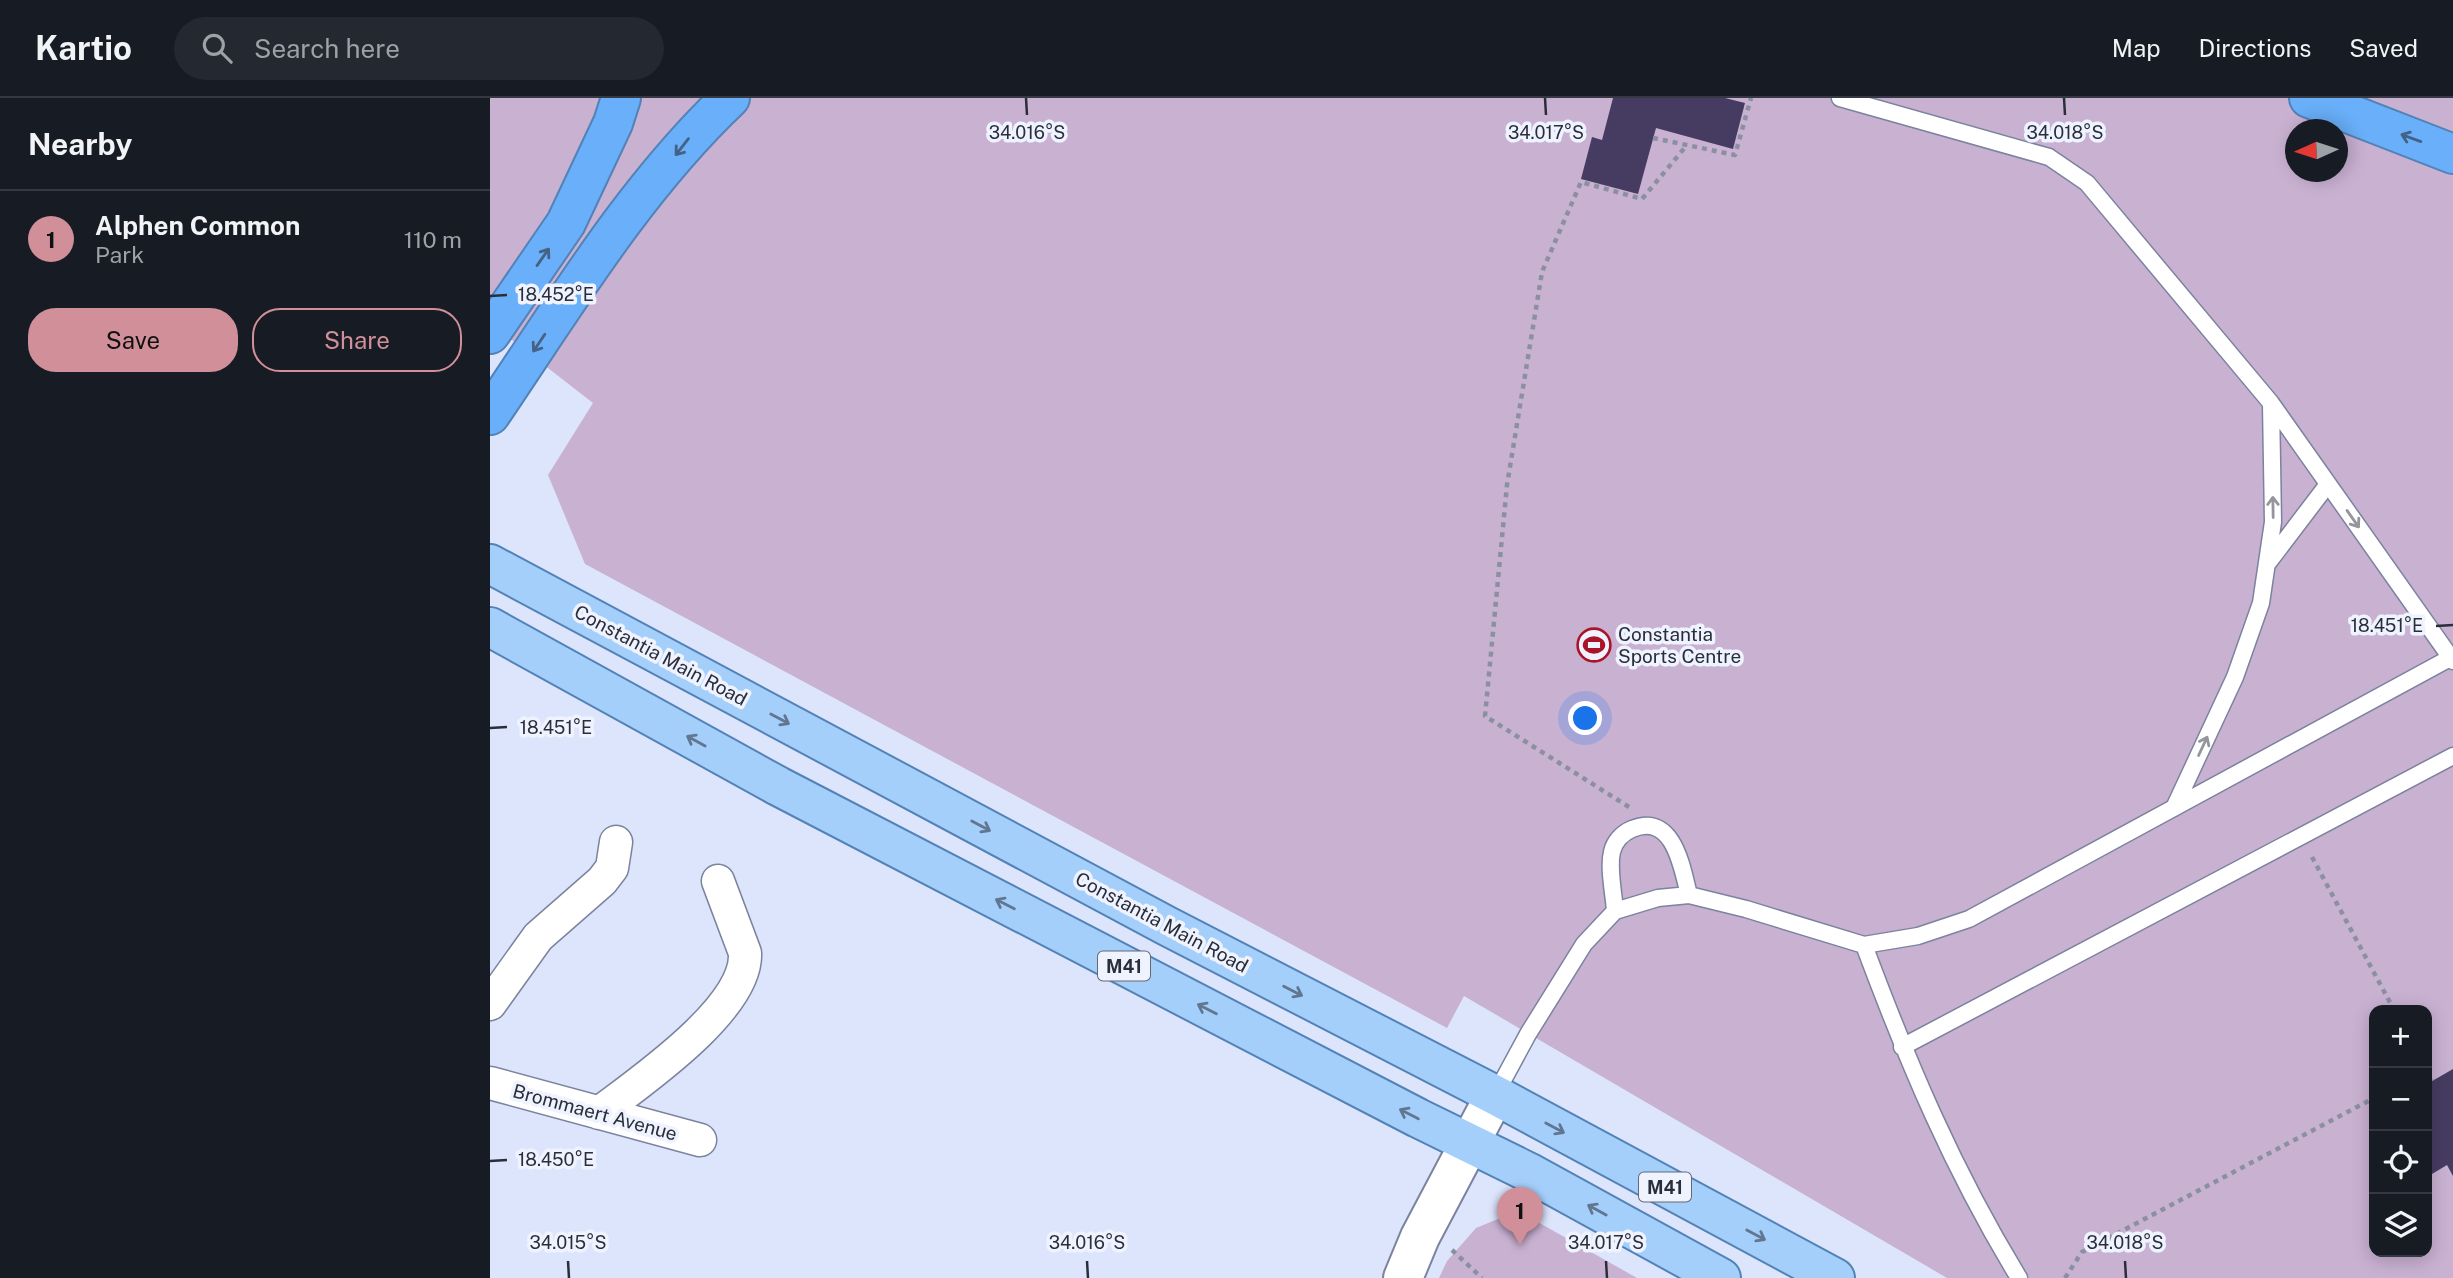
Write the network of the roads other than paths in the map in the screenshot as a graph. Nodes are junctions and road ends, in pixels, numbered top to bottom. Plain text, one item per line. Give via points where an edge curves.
1 (621, 98) edge
2 (730, 98) edge
3 (1840, 98) edge
4 (2288, 98) edge
5 (2309, 98) edge
6 (2370, 123) junction
7 (2453, 153) edge
8 (491, 330) edge
9 (2271, 403) junction
10 (490, 415) edge
11 (2328, 484) junction
12 (490, 564) edge
13 (2267, 565) junction
14 (490, 626) edge
15 (2452, 659) edge
16 (2453, 756) edge
17 (2174, 808) junction
18 (617, 842) dead end
19 (718, 881) dead end
20 (1689, 895) junction
21 (1615, 911) junction
22 (1864, 945) junction
23 (490, 1004) edge
24 (1902, 1047) junction
25 (490, 1083) edge
26 (1495, 1095) junction
27 (599, 1112) junction
28 (699, 1140) dead end
29 (1470, 1143) junction
30 (1403, 1278) edge
31 (1721, 1278) edge
32 (1835, 1278) edge
33 (2018, 1278) edge

8 -> 1 highway via 566,223
2 -> 10 highway via 692,134 604,245
3 - 9 lane via 2049,157 2087,183
4 - 6 highway
5 - 6 highway
7 -> 6 highway
9 - 11 lane
13 -> 9 lane via 2273,522
11 - 13 lane
11 -> 15 lane
12 -> 26 main road, Constantia Main Road / M41 via 1154,919
17 -> 13 lane via 2235,677 2261,603
29 -> 14 main road, M41 via 778,786
15 - 17 lane
16 - 24 lane
17 - 22 lane via 1969,919 1918,936
18 - 23 street via 612,869 538,937
19 - 27 street via 745,953 741,977 690,1042
20 - 21 lane via 1658,898
20 - 21 lane via 1667,835 1647,826 1636,827 1617,839 1612,849
20 - 22 lane
21 - 26 lane via 1584,944
22 - 24 lane
24 - 33 lane via 1956,1168
25 - 27 street, Brommaert Avenue
26 - 29 street
26 -> 32 main road, Constantia Main Road / M41
27 - 28 street, Brommaert Avenue
29 - 30 street
31 -> 29 main road, M41

